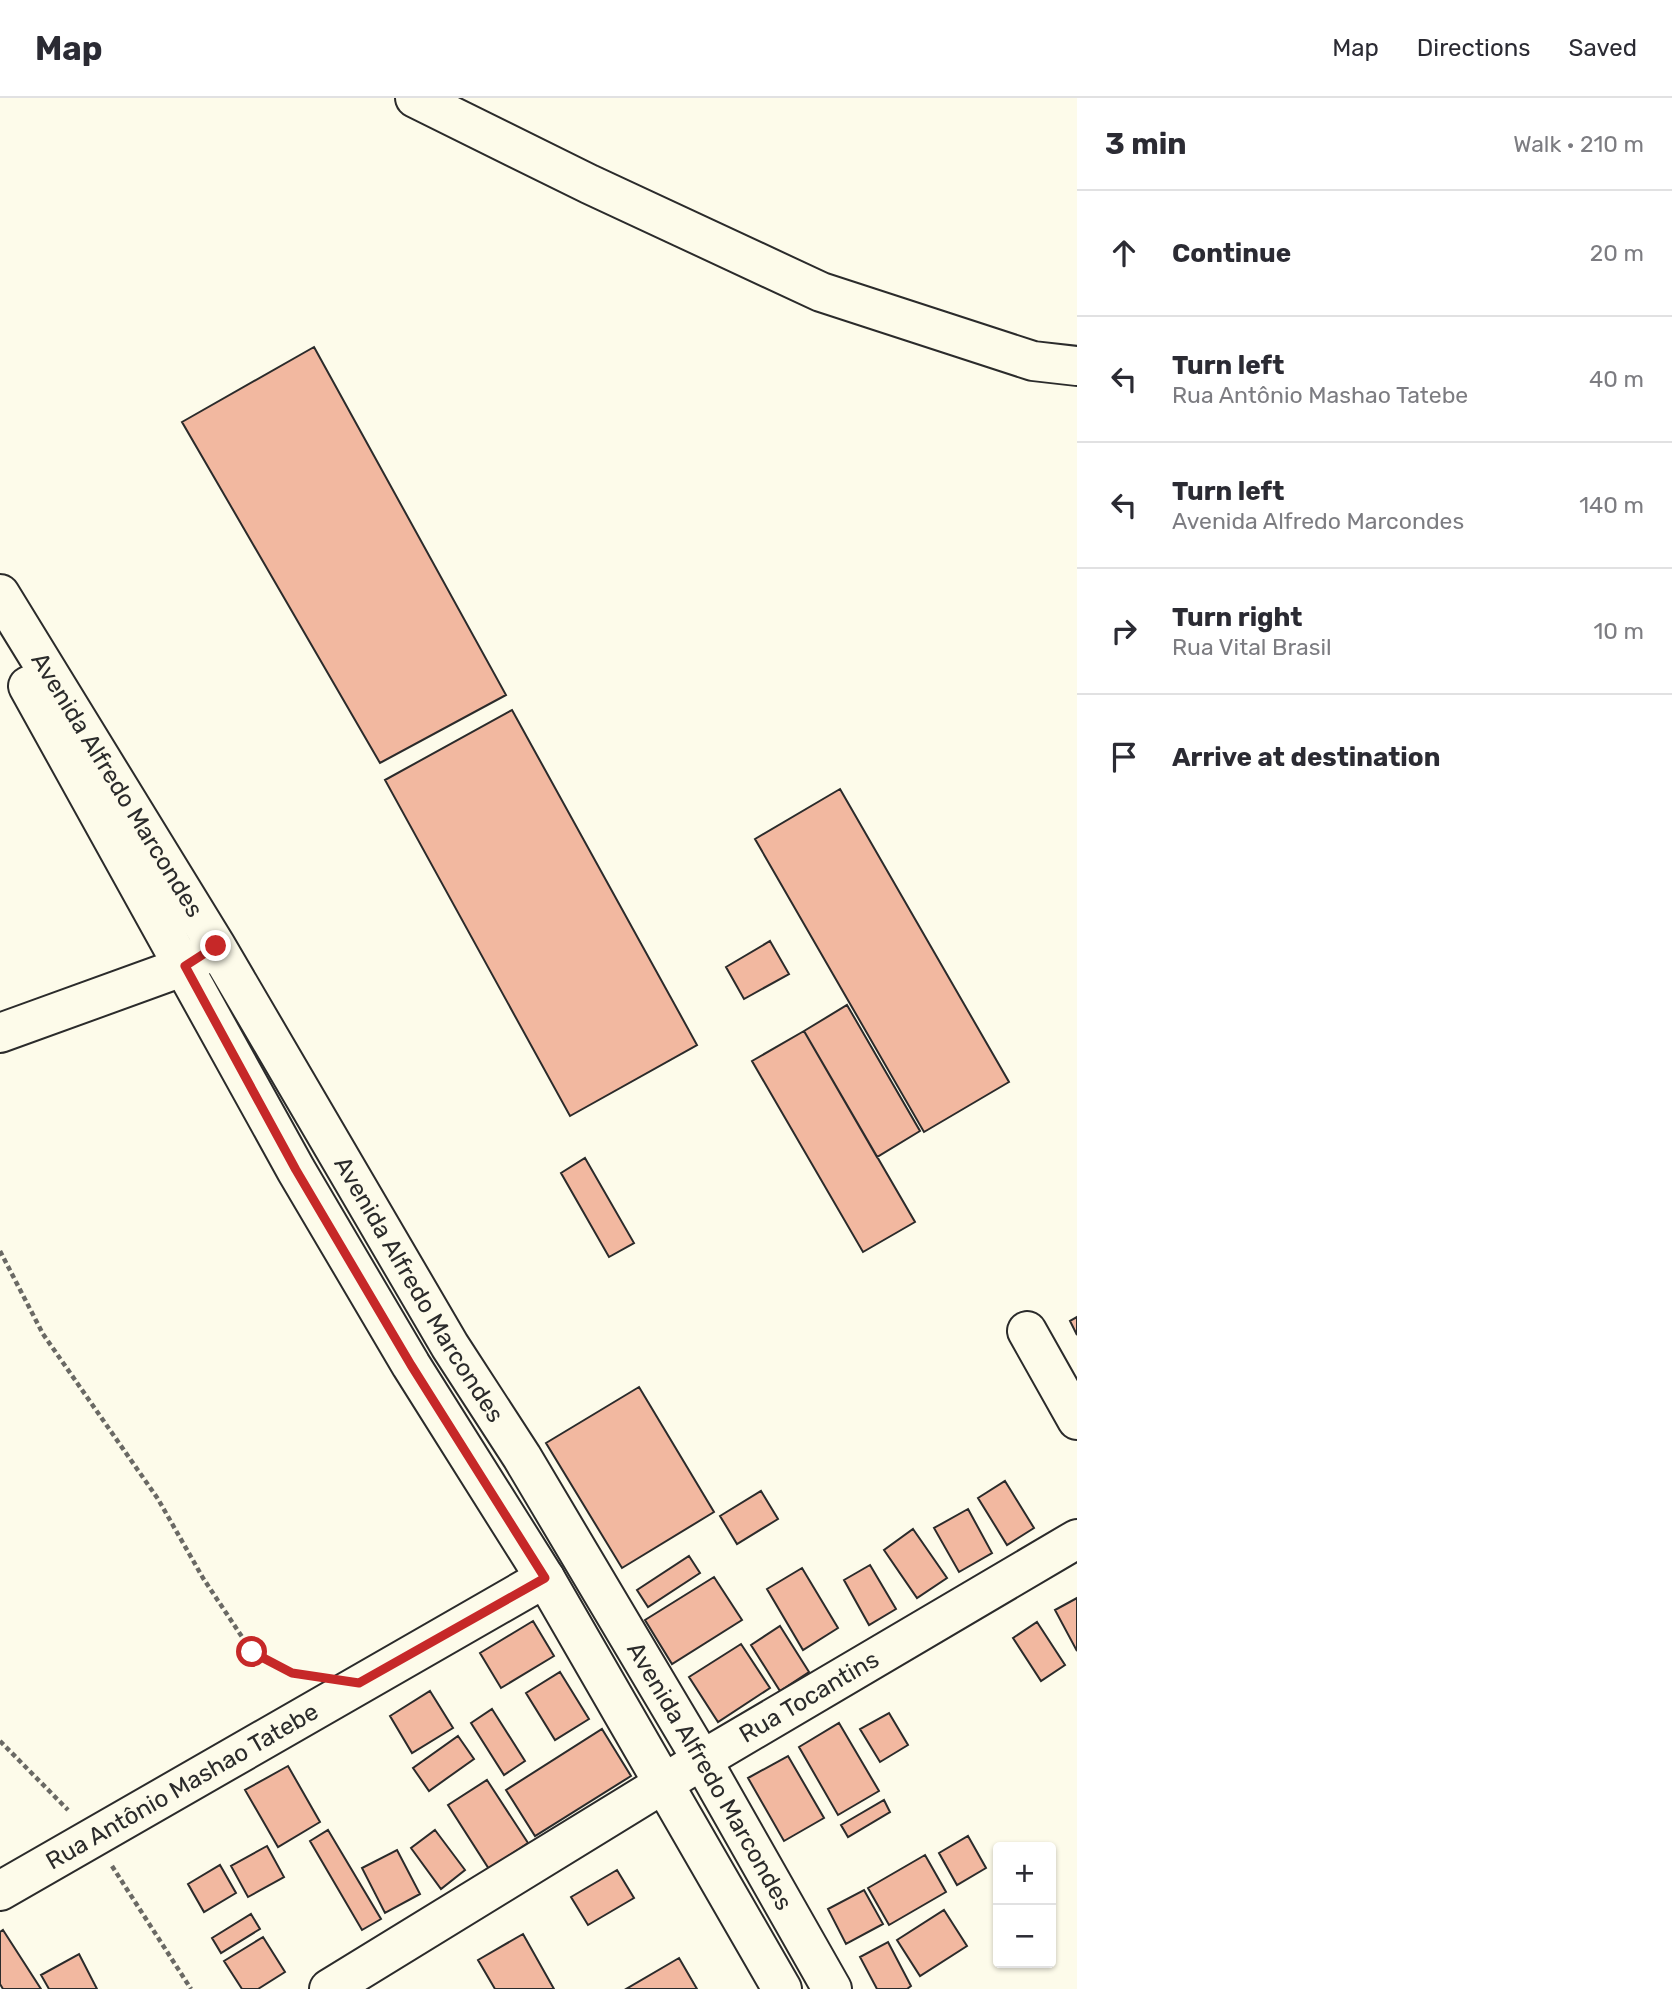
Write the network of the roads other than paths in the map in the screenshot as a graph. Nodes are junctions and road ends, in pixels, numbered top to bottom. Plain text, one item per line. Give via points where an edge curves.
1 (415, 98) edge
2 (1077, 366) edge
3 (0, 594) edge
4 (0, 639) edge
5 (216, 946) junction
6 (185, 966) junction
7 (0, 1033) edge
8 (1027, 1331) dead end
9 (450, 1346) junction
10 (411, 1365) junction
11 (1077, 1420) edge
12 (1077, 1539) edge
13 (545, 1578) junction
14 (702, 1760) junction
15 (665, 1784) junction
16 (0, 1891) edge
17 (329, 1989) edge
18 (782, 1989) edge
19 (832, 1989) edge

1 - 2 street via 821,292 1033,361
3 - 5 street, Avenida Alfredo Marcondes
4 - 6 street, Avenida Alfredo Marcondes
5 - 6 street
5 - 9 street, Avenida Alfredo Marcondes
6 - 7 street
6 - 10 street, Avenida Alfredo Marcondes via 296,1170
8 - 11 street
9 - 10 street
9 - 14 street, Avenida Alfredo Marcondes via 522,1457
10 - 13 street, Avenida Alfredo Marcondes
12 - 14 street, Rua Tocantins
13 - 15 street, Avenida Alfredo Marcondes
13 - 16 street, Rua Antônio Mashao Tatebe
14 - 15 street, Rua Tocantins
14 - 19 street, Avenida Alfredo Marcondes
15 - 17 street, Rua Tocantins
15 - 18 street, Avenida Alfredo Marcondes

